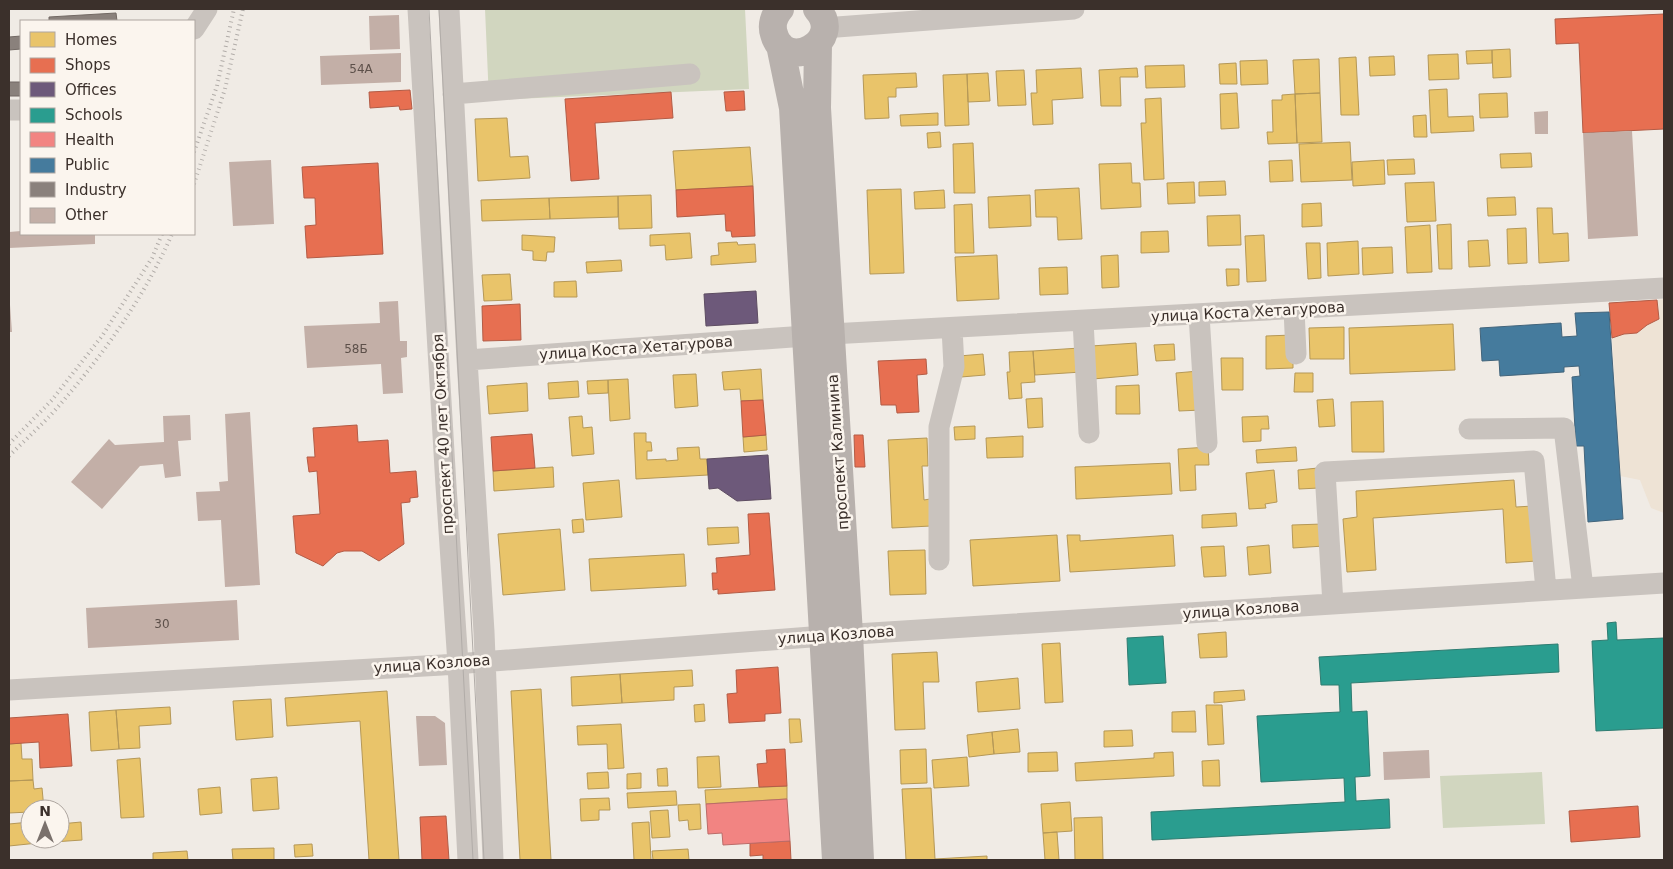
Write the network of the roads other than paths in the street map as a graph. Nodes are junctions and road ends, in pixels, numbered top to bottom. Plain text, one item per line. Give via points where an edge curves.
1 (418, 9) edge
2 (449, 9) edge
3 (779, 9) edge
4 (1074, 9) edge
5 (820, 27) edge
6 (780, 45) junction
7 (690, 74) dead end
8 (454, 94) junction
9 (1664, 288) edge
10 (1294, 309) junction
11 (1199, 315) junction
12 (1083, 321) junction
13 (952, 328) junction
14 (818, 335) junction
15 (1296, 354) dead end
16 (467, 360) junction
17 (1469, 429) dead end
18 (1090, 433) dead end
19 (1207, 443) dead end
20 (938, 560) dead end
21 (1664, 583) edge
22 (1583, 588) junction
23 (1546, 590) junction
24 (1333, 604) junction
25 (836, 635) junction
26 (485, 661) junction
27 (458, 664) junction
28 (9, 690) edge
29 (468, 860) edge
30 (493, 860) edge
31 (836, 860) edge
32 (860, 860) edge

1 - 27 street, проспект 40 лет Октября
2 - 8 street, проспект 40 лет Октября
3 - 6 main road, проспект Калинина via 773,20 773,31
4 - 5 street
5 - 6 main road via 811,49 803,52 787,50
5 - 14 main road, проспект Калинина
6 - 14 main road, проспект Калинина via 793,108
7 - 8 street
8 - 16 street, проспект 40 лет Октября
9 - 10 street, улица Коста Хетагурова
10 - 11 street, улица Коста Хетагурова
10 - 15 street
11 - 12 street, улица Коста Хетагурова
11 - 19 street
12 - 13 street, улица Коста Хетагурова
12 - 18 street
13 - 14 street, улица Коста Хетагурова
13 - 20 street via 954,368 939,427
14 - 16 street, улица Коста Хетагурова
14 - 25 main road, проспект Калинина
16 - 26 street, проспект 40 лет Октября
17 - 22 street via 1564,428
21 - 22 street, улица Козлова
22 - 23 street, улица Козлова
23 - 24 street, улица Козлова
23 - 24 street via 1534,461 1325,472
24 - 25 street, улица Козлова
25 - 26 street, улица Козлова
25 - 31 main road, проспект Калинина
25 - 32 main road, проспект Калинина
26 - 27 street, улица Козлова
26 - 30 street, проспект 40 лет Октября
27 - 28 street, улица Козлова
27 - 29 street, проспект 40 лет Октября

